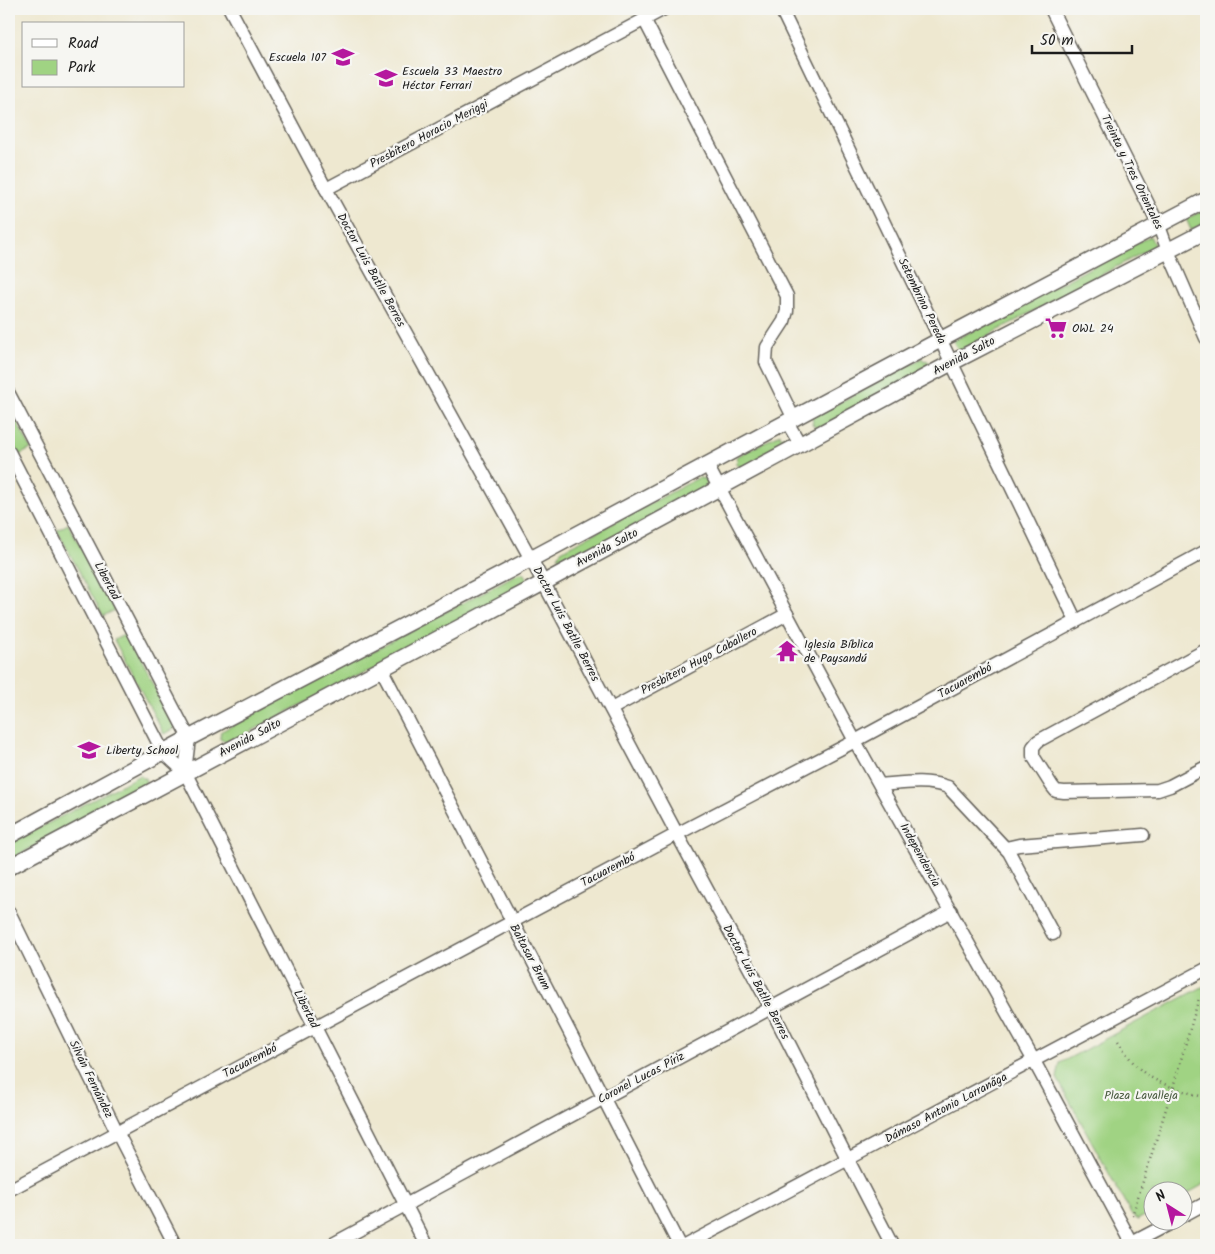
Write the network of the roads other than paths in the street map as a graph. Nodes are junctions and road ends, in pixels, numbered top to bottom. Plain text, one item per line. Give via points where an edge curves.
1 (230, 9) edge
2 (781, 9) edge
3 (1051, 9) edge
4 (652, 13) edge
5 (326, 189) junction
6 (1206, 200) edge
7 (1159, 226) junction
8 (1206, 231) edge
9 (1168, 251) junction
10 (1206, 338) edge
11 (940, 340) junction
12 (951, 363) junction
13 (9, 394) edge
14 (790, 420) junction
15 (800, 444) junction
16 (9, 452) edge
17 (707, 464) junction
18 (720, 488) junction
19 (1206, 551) edge
20 (531, 559) junction
21 (543, 583) junction
22 (788, 614) junction
23 (1076, 621) junction
24 (1206, 650) edge
25 (381, 668) junction
26 (611, 709) junction
27 (189, 738) junction
28 (855, 741) junction
29 (163, 752) junction
30 (1206, 766) edge
31 (185, 772) junction
32 (880, 785) junction
33 (677, 834) junction
34 (1143, 835) dead end
35 (9, 836) edge
36 (1006, 848) junction
37 (9, 867) edge
38 (951, 911) junction
39 (9, 912) edge
40 (512, 922) junction
41 (1053, 934) dead end
42 (1206, 969) edge
43 (771, 1008) junction
44 (315, 1026) junction
45 (1034, 1061) junction
46 (604, 1098) junction
47 (117, 1132) junction
48 (848, 1160) junction
49 (9, 1190) edge
50 (1206, 1203) edge
51 (406, 1205) junction
52 (1192, 1211) edge
53 (1151, 1232) edge
54 (1130, 1242) edge
55 (175, 1245) edge
56 (331, 1245) edge
57 (426, 1245) edge
58 (679, 1245) edge
59 (686, 1245) edge
60 (892, 1245) edge

1 - 5 street, Doctor Luis Batlle Berres
2 - 11 street, Setembrino Pereda
3 - 7 street, Treinta y Tres Orientales
4 - 5 street, Presbítero Horacio Meriggi
4 - 14 street via 787,296 784,321 766,347 766,362
5 - 20 street, Doctor Luis Batlle Berres
6 - 7 street, Avenida Salto
7 - 9 street, Treinta y Tres Orientales
7 - 11 street, Avenida Salto
8 - 9 street, Avenida Salto
9 - 10 street, Treinta y Tres Orientales
9 - 12 street, Avenida Salto
11 - 12 street, Setembrino Pereda
11 - 14 street, Avenida Salto
12 - 15 street, Avenida Salto
12 - 23 street, Setembrino Pereda
13 - 27 street, Libertad
14 - 15 street
14 - 17 street, Avenida Salto
15 - 18 street, Avenida Salto
16 - 29 street, Libertad
17 - 18 street, Independencia
17 - 20 street, Avenida Salto
18 - 21 street, Avenida Salto
18 - 22 street, Independencia
19 - 23 street, Tacuarembó
20 - 21 street, Doctor Luis Batlle Berres
20 - 27 street, Avenida Salto
21 - 25 street, Avenida Salto
21 - 26 street, Doctor Luis Batlle Berres
22 - 26 street, Presbítero Hugo Caballero
22 - 28 street, Independencia
23 - 28 street, Tacuarembó
24 - 30 street via 1038,741 1033,747 1033,756 1052,786 1056,791 1064,792 1158,790
25 - 31 street, Avenida Salto
25 - 40 street, Baltasar Brum
26 - 33 street, Doctor Luis Batlle Berres
27 - 29 street, Avenida Salto
27 - 31 street
28 - 32 street, Independencia
28 - 33 street, Tacuarembó
29 - 31 street, Libertad
29 - 35 street, Avenida Salto
31 - 37 street, Avenida Salto
31 - 44 street, Libertad
32 - 36 street via 923,781 948,786
32 - 38 street, Independencia
33 - 40 street, Tacuarembó
33 - 43 street, Doctor Luis Batlle Berres
34 - 36 street
36 - 41 street
38 - 43 street, Coronel Lucas Píriz
38 - 45 street, Independencia
39 - 47 street, Silván Fernández
40 - 44 street, Tacuarembó
40 - 46 street, Baltasar Brum
42 - 45 street, Dámaso Antonio Larranãga
43 - 46 street, Coronel Lucas Píriz
43 - 48 street, Doctor Luis Batlle Berres
44 - 47 street, Tacuarembó
44 - 51 street, Libertad
45 - 48 street, Dámaso Antonio Larranãga
45 - 54 street, Independencia
46 - 51 street, Coronel Lucas Píriz
46 - 58 street, Baltasar Brum
47 - 49 street, Tacuarembó
47 - 55 street, Silván Fernández
48 - 59 street, Dámaso Antonio Larranãga
48 - 60 street, Doctor Luis Batlle Berres
50 - 52 street
51 - 56 street, Coronel Lucas Píriz
51 - 57 street, Libertad
53 - 54 street

